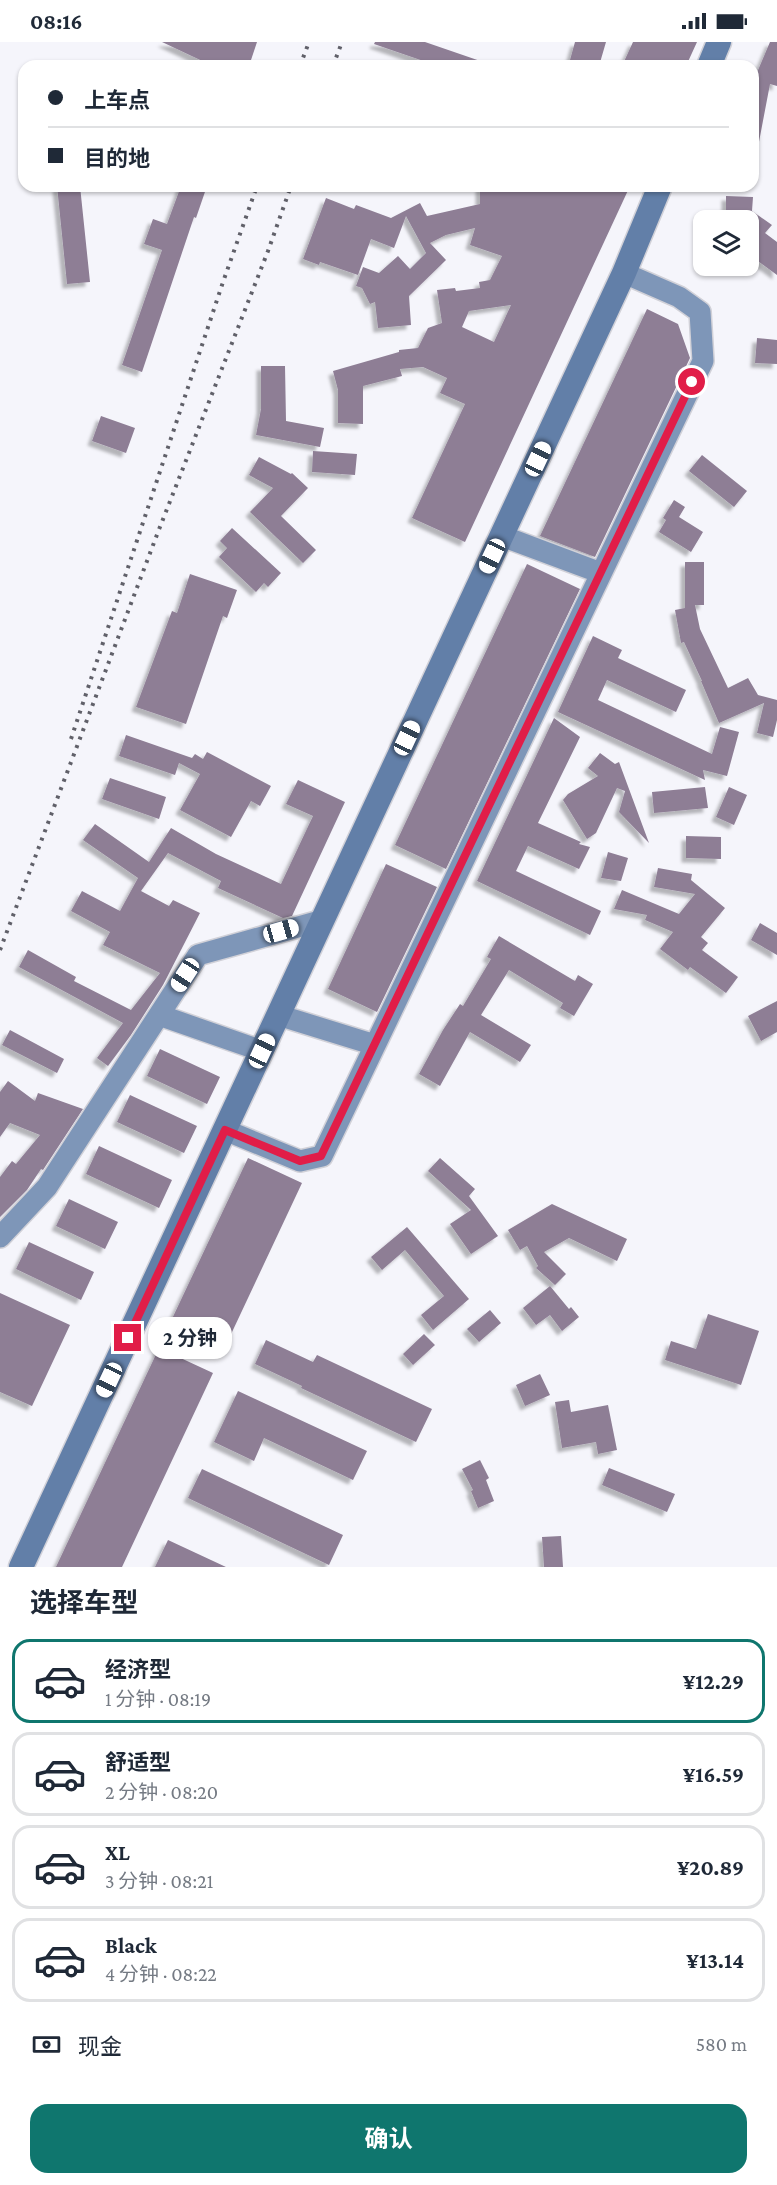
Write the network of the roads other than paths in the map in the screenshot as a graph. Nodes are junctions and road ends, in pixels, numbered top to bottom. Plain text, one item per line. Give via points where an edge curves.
1 (718, 42) edge
2 (711, 60) edge
3 (658, 192) edge
4 (624, 273) junction
5 (502, 536) junction
6 (601, 573) junction
7 (323, 920) junction
8 (159, 1015) junction
9 (278, 1015) junction
10 (375, 1045) junction
11 (262, 1051) junction
12 (225, 1130) junction
13 (0, 1236) edge
14 (21, 1567) edge

1 - 2 main road
3 - 4 main road
4 - 5 main road
4 - 6 street via 679,297 700,312 703,361
5 - 6 street
5 - 7 main road
6 - 10 street
7 - 8 street via 198,955
7 - 9 main road
8 - 11 street
8 - 13 street via 47,1187
9 - 10 street
9 - 11 main road
10 - 12 street via 321,1156 300,1161
11 - 12 main road
12 - 14 main road

